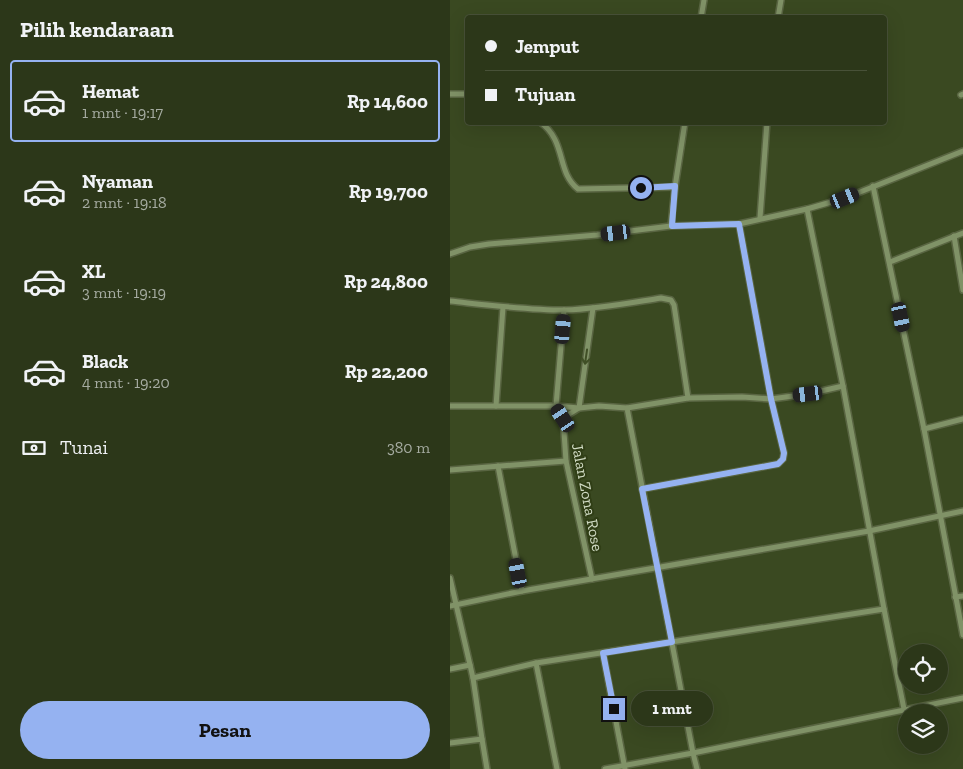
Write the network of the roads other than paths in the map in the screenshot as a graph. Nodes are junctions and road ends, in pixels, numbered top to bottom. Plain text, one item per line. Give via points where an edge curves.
1 (704, 0) edge
2 (780, 0) edge
3 (702, 15) edge
4 (778, 15) edge
5 (450, 94) edge
6 (465, 94) edge
7 (543, 125) edge
8 (685, 125) edge
9 (766, 125) edge
10 (963, 150) edge
11 (675, 186) junction
12 (873, 186) junction
13 (807, 209) junction
14 (760, 218) junction
15 (739, 224) junction
16 (672, 226) junction
17 (963, 233) edge
18 (954, 236) junction
19 (450, 254) edge
20 (890, 262) junction
21 (963, 290) edge
22 (450, 301) edge
23 (503, 307) junction
24 (593, 308) junction
25 (564, 310) junction
26 (844, 386) junction
27 (688, 398) junction
28 (771, 399) junction
29 (450, 406) edge
30 (496, 406) junction
31 (556, 406) junction
32 (579, 408) junction
33 (626, 408) junction
34 (563, 418) junction
35 (963, 419) edge
36 (924, 429) junction
37 (566, 461) junction
38 (498, 466) junction
39 (450, 470) edge
40 (642, 489) junction
41 (963, 511) edge
42 (940, 516) junction
43 (869, 531) junction
44 (657, 568) junction
45 (450, 578) edge
46 (592, 580) junction
47 (522, 591) junction
48 (963, 596) edge
49 (955, 598) junction
50 (453, 606) edge
51 (884, 609) junction
52 (963, 635) edge
53 (672, 642) junction
54 (603, 653) junction
55 (536, 663) junction
56 (470, 665) junction
57 (450, 669) edge
58 (473, 678) junction
59 (963, 698) edge
60 (903, 704) edge
61 (931, 704) edge
62 (898, 710) edge
63 (482, 739) junction
64 (450, 743) edge
65 (693, 753) junction
66 (625, 767) edge
67 (487, 769) edge
68 (557, 769) edge
69 (605, 769) edge
70 (696, 769) edge

1 - 3 street
2 - 4 street
5 - 6 street
7 - 11 street via 553,134 568,179 578,190
8 - 11 street
9 - 14 street
10 - 12 street
11 - 16 street
12 - 13 street
12 - 20 street
13 - 14 street
13 - 26 street
14 - 15 street
15 - 16 street
15 - 28 street
16 - 19 street via 489,244
17 - 18 street
18 - 20 street
18 - 21 street
20 - 36 street
22 - 23 street
23 - 25 street
23 - 30 street
24 - 25 street
24 - 27 street via 661,298 671,300
24 -> 32 street
25 - 31 street
26 - 28 street
26 - 43 street
27 - 28 street
27 - 33 street
28 - 40 street via 784,453 778,464
29 - 30 street
30 - 31 street
31 - 32 street
31 - 34 street, Jalan Zona Rose
32 - 33 street
32 - 34 street
33 - 40 street
34 - 37 street, Jalan Zona Rose
35 - 36 street
36 - 42 street
37 - 38 street
37 - 46 street, Jalan Zona Rose
38 - 39 street
38 - 47 street
40 - 44 street
41 - 42 street
42 - 43 street
42 - 49 street
43 - 44 street
43 - 51 street
44 - 46 street
44 - 53 street
45 - 50 street
46 - 47 street
47 - 50 street
48 - 49 street
49 - 52 street
50 - 56 street
51 - 53 street
51 - 60 street
53 - 54 street
53 - 65 street
54 - 55 street
54 - 66 street
55 - 58 street
55 - 68 street
56 - 57 street
56 - 58 street
58 - 63 street
59 - 61 street
62 - 65 street
63 - 64 street
63 - 67 street
65 - 66 street
65 - 70 street
66 - 69 street

